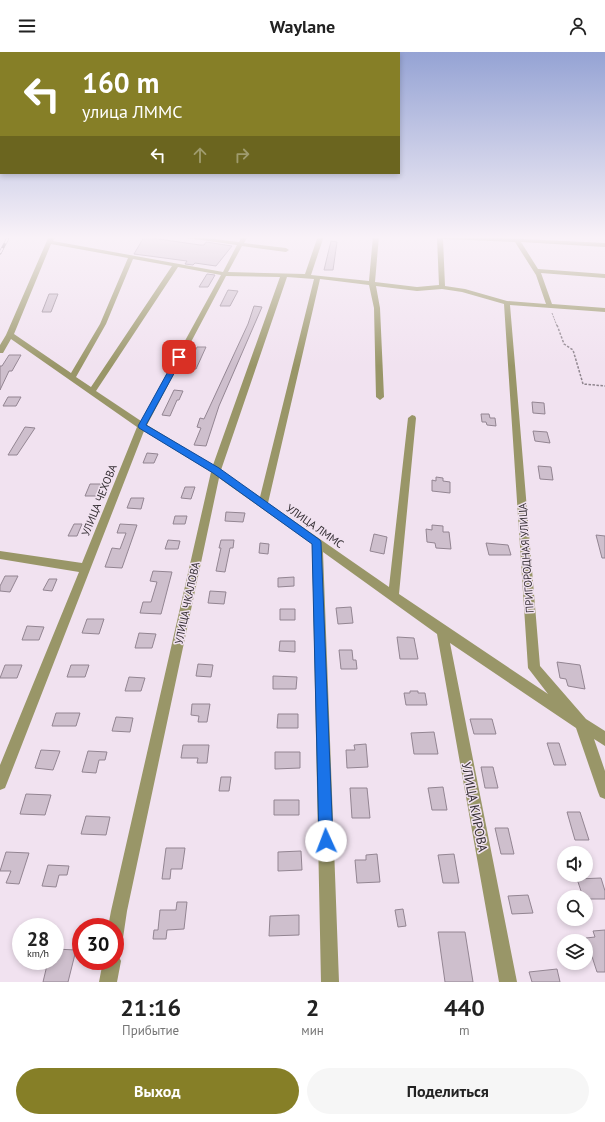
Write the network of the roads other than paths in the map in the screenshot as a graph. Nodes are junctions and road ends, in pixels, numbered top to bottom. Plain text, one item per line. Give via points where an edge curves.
1 (34, 279) edge
2 (122, 279) edge
3 (166, 279) edge
4 (221, 279) edge
5 (283, 279) edge
6 (316, 279) edge
7 (339, 279) edge
8 (372, 279) edge
9 (442, 279) edge
10 (541, 279) edge
11 (372, 283) junction
12 (442, 288) junction
13 (507, 303) junction
14 (550, 306) junction
15 (605, 310) edge
16 (10, 335) junction
17 (0, 351) edge
18 (72, 378) junction
19 (92, 392) junction
20 (380, 397) dead end
21 (412, 418) dead end
22 (142, 426) junction
23 (216, 471) junction
24 (263, 504) junction
25 (317, 542) junction
26 (0, 555) edge
27 (85, 568) junction
28 (393, 597) junction
29 (442, 631) junction
30 (581, 722) junction
31 (605, 739) edge
32 (0, 784) edge
33 (605, 792) edge
34 (118, 918) edge
35 (110, 970) edge
36 (108, 982) edge
37 (330, 982) edge
38 (508, 982) edge

1 - 16 street
2 - 18 street via 103,324
3 - 19 street
4 - 22 street, УЛИЦА ЧЕХОВА
5 - 23 street, УЛИЦА ЧКАЛОВА
6 - 24 street
7 - 11 street
8 - 11 street
9 - 12 street
10 - 14 street
11 - 12 street via 417,289
11 - 20 street via 377,308
12 - 13 street via 463,290
13 - 14 street
13 - 30 street, ПРИГОРОДНАЯ УЛИЦА via 534,668
14 - 15 street
16 - 17 street
16 - 18 street, УЛИЦА ЛММС
18 - 19 street, УЛИЦА ЛММС
19 - 22 street, УЛИЦА ЛММС
21 - 28 street
22 - 23 street, УЛИЦА ЛММС
22 - 27 street, УЛИЦА ЧЕХОВА
23 - 24 street, УЛИЦА ЛММС
23 - 34 street, УЛИЦА ЧКАЛОВА
24 - 25 street, УЛИЦА ЛММС
25 - 28 street, УЛИЦА ЛММС
25 - 37 street
26 - 27 street
27 - 32 street, УЛИЦА ЧЕХОВА
28 - 29 street, УЛИЦА ЛММС
29 - 30 street, УЛИЦА ЛММС
29 - 38 street, УЛИЦА КИРОВА
30 - 31 street, УЛИЦА ЛММС
30 - 33 street, ПРИГОРОДНАЯ УЛИЦА
35 - 36 street

